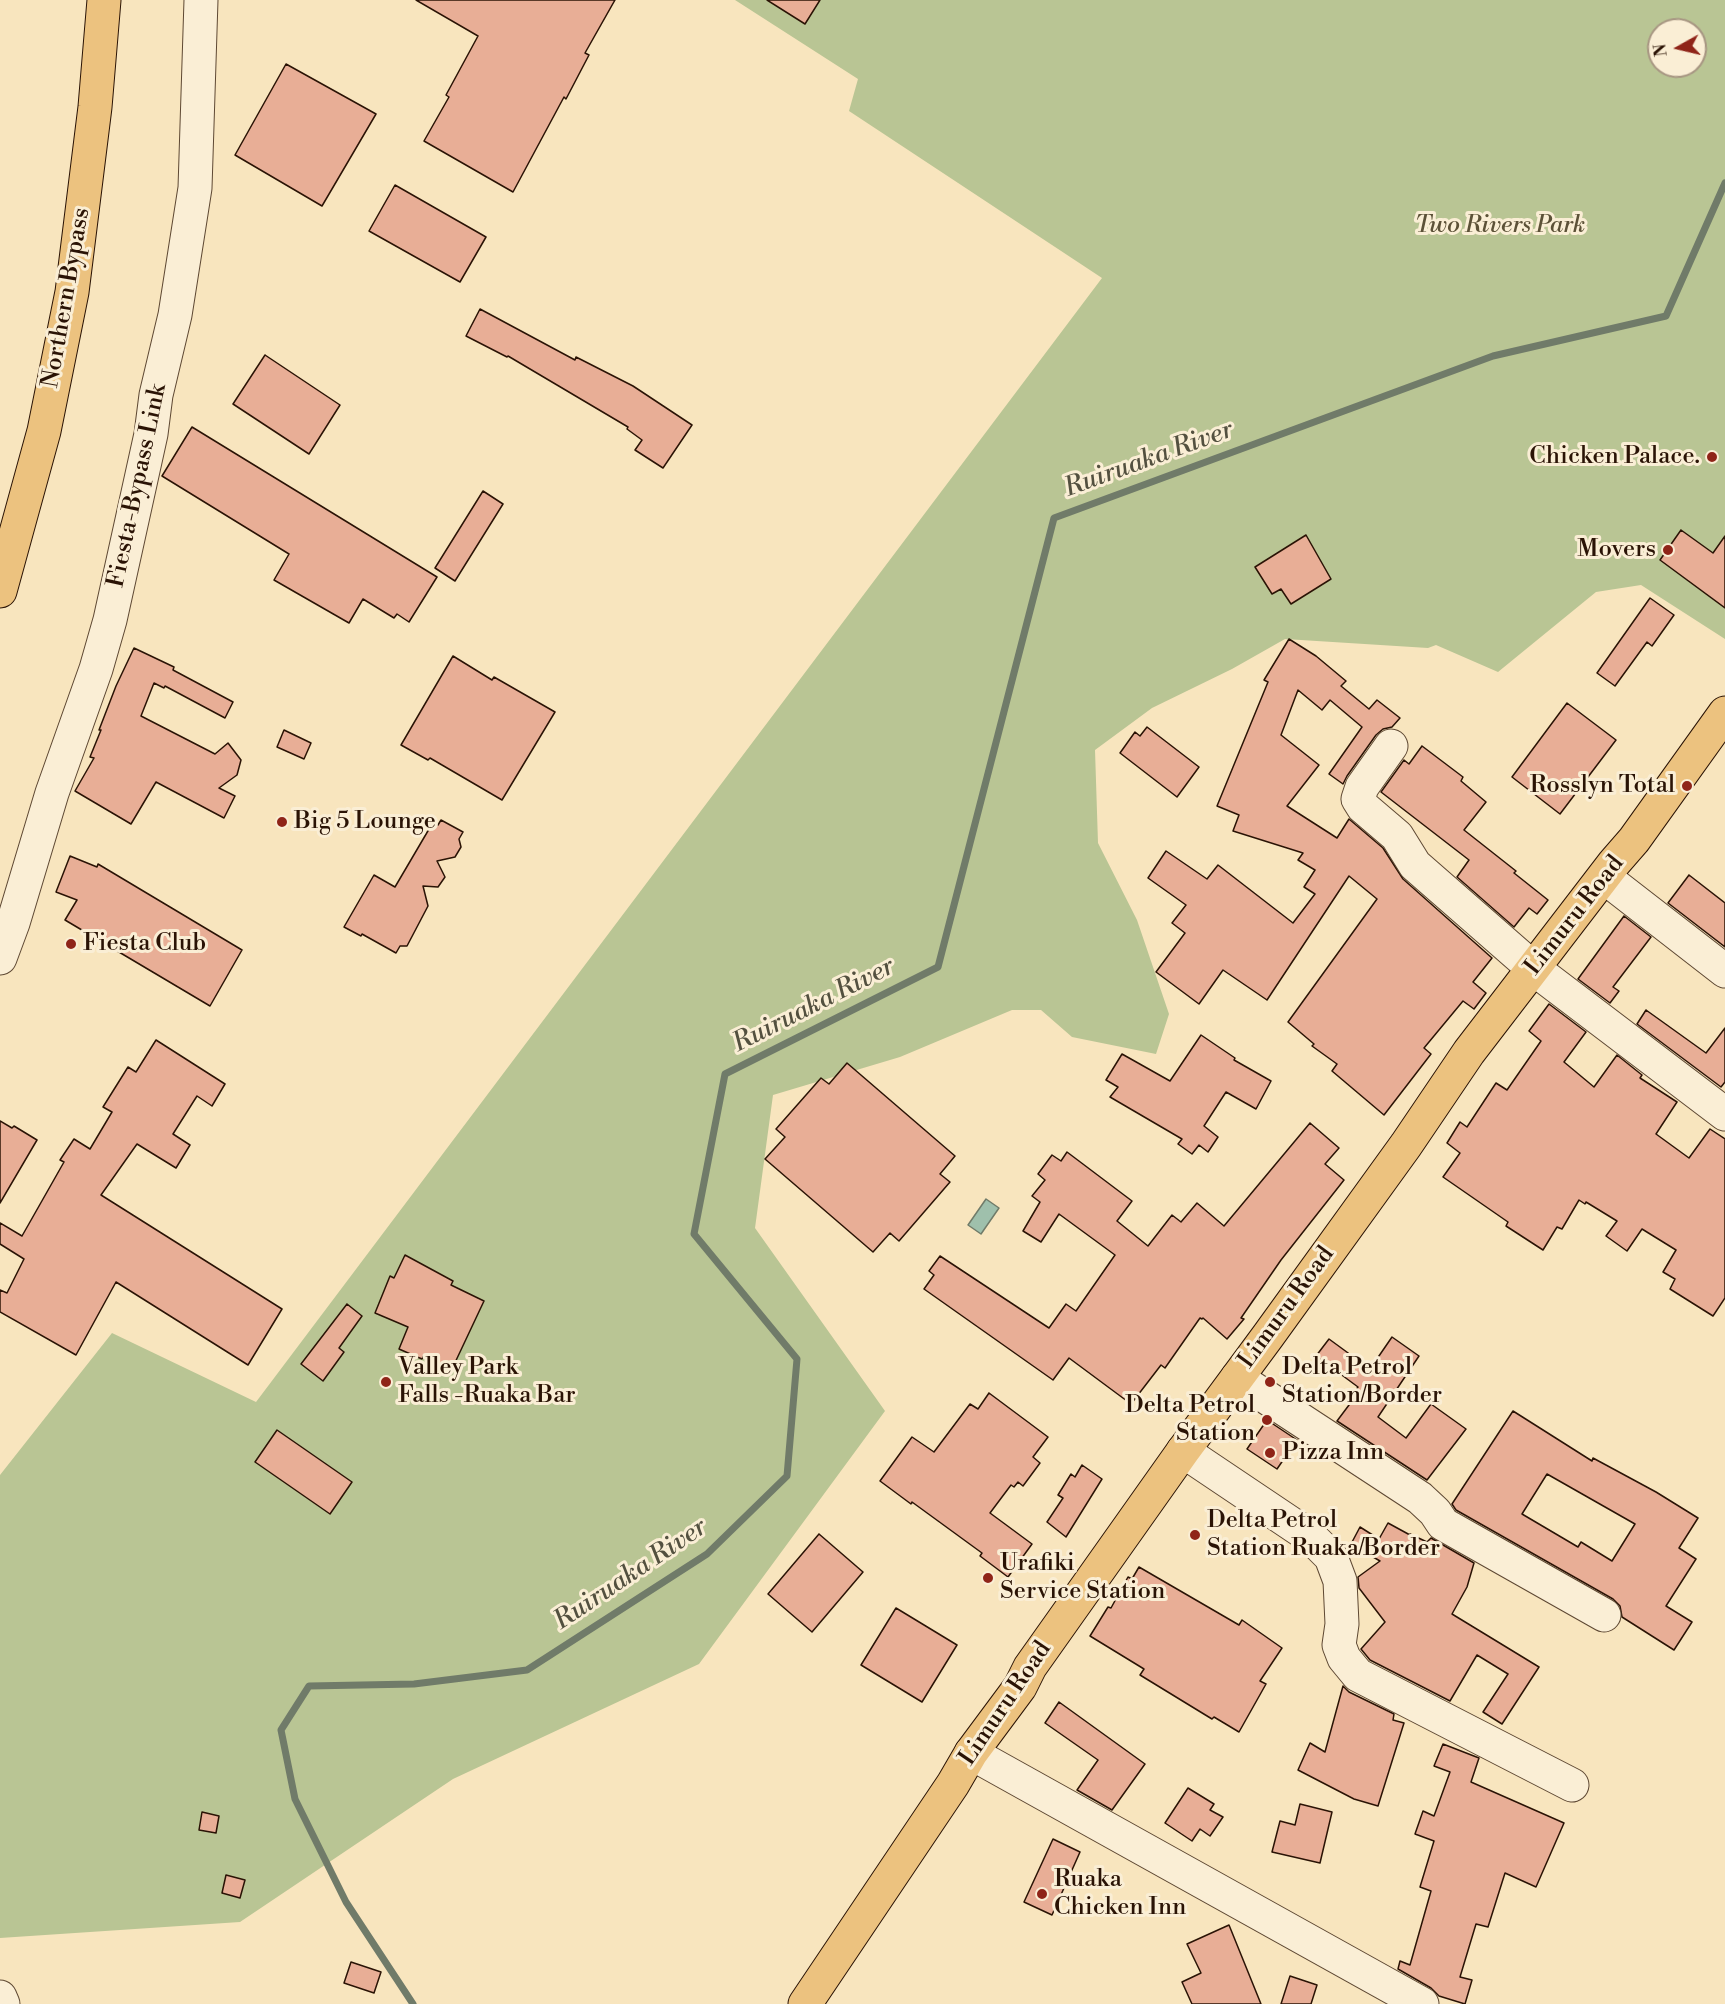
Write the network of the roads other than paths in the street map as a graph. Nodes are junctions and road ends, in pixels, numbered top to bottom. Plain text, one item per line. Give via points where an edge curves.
1 (104, 0) edge
2 (201, 0) edge
3 (0, 591) edge
4 (1725, 713) edge
5 (1391, 746) dead end
6 (1604, 877) junction
7 (0, 958) edge
8 (1533, 969) junction
9 (1725, 971) edge
10 (1725, 1113) edge
11 (1237, 1378) junction
12 (1183, 1451) junction
13 (1604, 1615) dead end
14 (971, 1753) junction
15 (1572, 1785) dead end
16 (0, 1997) edge
17 (3, 2004) edge
18 (805, 2004) edge
19 (1422, 2004) edge

1 - 3 main road, Northern Bypass via 72,292 44,431
2 - 7 street, Fiesta-Bypass Link via 195,188 151,434 96,669
4 - 6 main road, Limuru Road
5 - 8 street via 1362,787 1358,799 1363,807 1397,836 1415,865
6 - 8 main road, Limuru Road
6 - 9 street
8 - 10 street
8 - 11 main road, Limuru Road via 1469,1052
11 - 12 main road, Limuru Road
11 - 13 street via 1420,1498 1443,1524
12 - 14 main road, Limuru Road
12 - 15 street via 1311,1538 1331,1557 1340,1581 1340,1645 1344,1658 1358,1675
14 - 18 main road, Limuru Road
14 - 19 street
16 - 17 street

